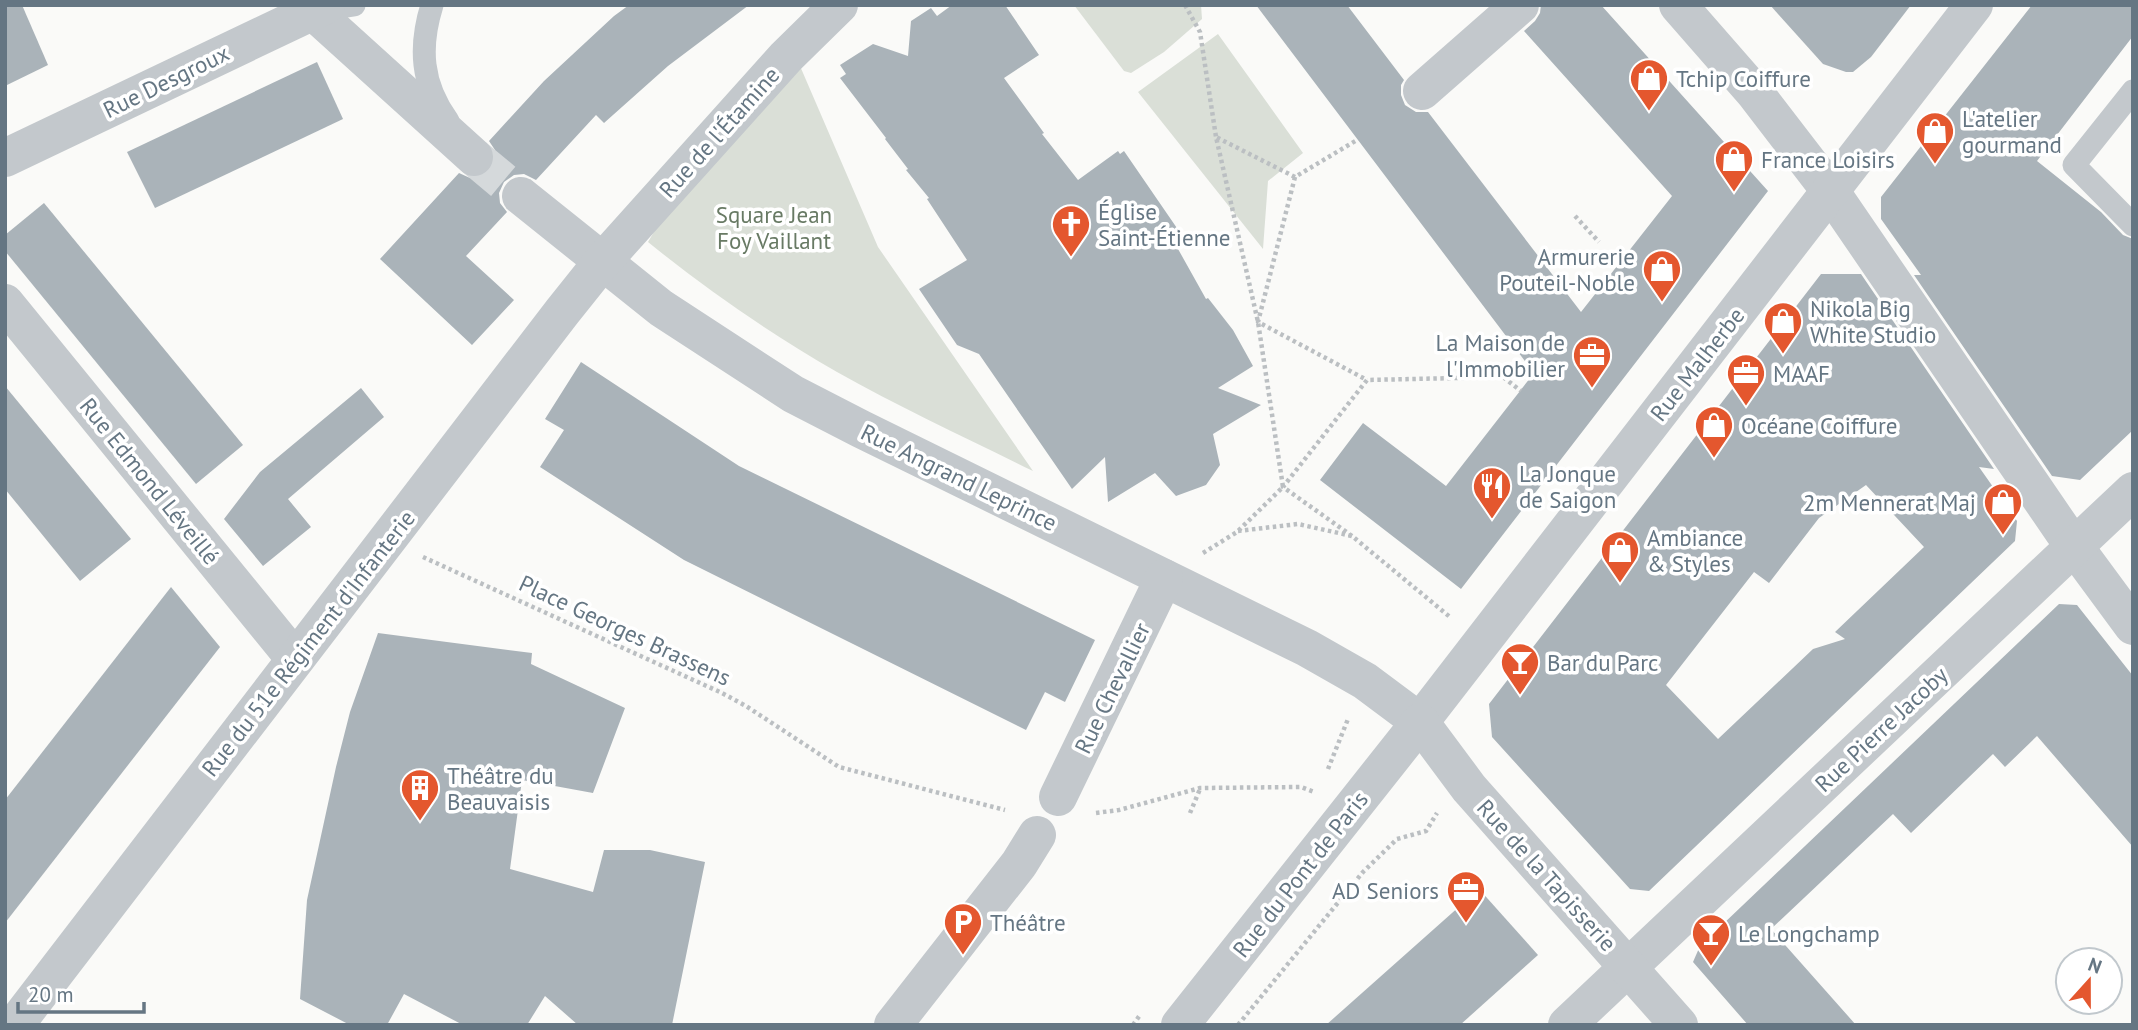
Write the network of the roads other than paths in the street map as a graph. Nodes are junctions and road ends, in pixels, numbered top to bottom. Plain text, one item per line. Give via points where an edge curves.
1 (354, 5) edge
2 (432, 5) edge
3 (839, 5) edge
4 (1520, 5) edge
5 (1678, 5) edge
6 (1974, 5) edge
7 (315, 7) edge
8 (1422, 91) dead end
9 (2133, 91) edge
10 (474, 157) joint
11 (5, 158) edge
12 (1831, 192) junction
13 (522, 196) tunnel mouth
14 (2133, 225) edge
15 (602, 262) junction
16 (5, 303) edge
17 (2133, 491) edge
18 (2074, 546) junction
19 (1164, 578) junction
20 (2133, 626) edge
21 (295, 659) junction
22 (1420, 722) junction
23 (1058, 797) dead end
24 (1037, 835) dead end
25 (1629, 967) junction
26 (15, 1025) edge
27 (893, 1025) edge
28 (1180, 1025) edge
29 (1567, 1025) edge
30 (1679, 1025) edge

1 - 7 lane
2 - 10 lane via 423,46 425,70 443,114
3 - 15 street, Rue de l'Étamine via 786,57
4 - 8 street
5 - 12 street via 1754,92
6 - 12 street, Rue Malherbe
7 - 10 street
7 - 11 street, Rue Desgroux
9 - 14 lane via 2074,165
12 - 18 street
12 - 22 street, Rue Malherbe
13 - 15 street, Rue Angrand Leprince
15 - 19 street, Rue Angrand Leprince via 661,308 793,394
15 - 21 street, Rue du 51e Régiment d'Infanterie
16 - 21 street, Rue Edmond Léveillé
17 - 18 street, Rue Pierre Jacoby
18 - 20 street
18 - 25 street, Rue Pierre Jacoby
19 - 22 street, Rue Angrand Leprince via 1349,670
19 - 23 street, Rue Chevallier
21 - 26 street, Rue du 51e Régiment d'Infanterie
22 - 25 street, Rue de la Tapisserie via 1469,788
22 - 28 street, Rue du Pont de Paris
24 - 27 street
25 - 29 street, Rue Pierre Jacoby
25 - 30 street, Rue de la Tapisserie

